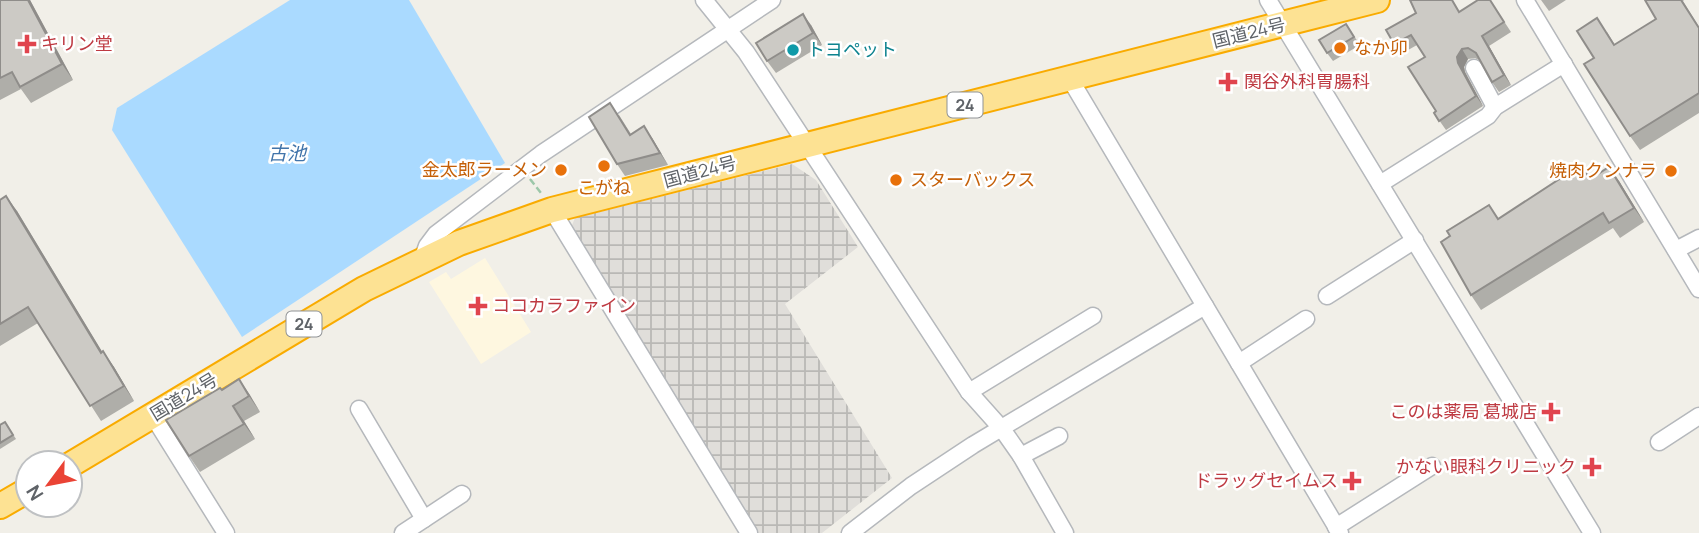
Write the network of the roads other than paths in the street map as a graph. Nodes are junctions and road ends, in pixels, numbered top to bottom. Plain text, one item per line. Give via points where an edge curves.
1 (704, 0) edge
2 (772, 0) edge
3 (1268, 0) edge
4 (1377, 0) edge
5 (1525, 0) edge
6 (1283, 25) junction
7 (727, 30) junction
8 (1564, 64) junction
9 (1474, 68) dead end
10 (1070, 79) junction
11 (1495, 107) junction
12 (805, 145) junction
13 (1380, 184) junction
14 (552, 210) junction
15 (1699, 238) edge
16 (1415, 240) junction
17 (1676, 250) junction
18 (422, 260) junction
19 (1699, 289) edge
20 (1327, 296) dead end
21 (1205, 306) junction
22 (1093, 316) dead end
23 (1306, 319) dead end
24 (1239, 363) junction
25 (969, 392) junction
26 (359, 408) dead end
27 (153, 416) junction
28 (1699, 416) edge
29 (1002, 429) junction
30 (1059, 436) dead end
31 (1660, 442) dead end
32 (1021, 456) junction
33 (84, 457) edge
34 (1432, 466) dead end
35 (461, 494) dead end
36 (424, 519) junction
37 (1338, 530) edge
38 (226, 533) edge
39 (403, 533) edge
40 (750, 533) edge
41 (850, 533) edge
42 (1065, 533) edge
43 (1592, 533) edge

1 - 7 street
2 - 7 street
3 - 6 street
4 - 6 highway, 国道24号 / 24
5 - 8 street
6 - 10 highway, 国道24号 / 24
6 - 13 street
7 - 12 street
7 - 18 street via 518,172 436,234
8 - 11 street
8 - 17 street
9 - 11 street
10 - 12 highway, 国道24号 / 24
10 - 21 street
11 - 13 street via 1488,116
12 - 14 highway, 国道24号 / 24
12 - 25 street
13 - 16 street
14 - 18 highway, 国道24号 / 24
14 - 40 street
15 - 17 street
16 - 20 street
16 - 43 street
17 - 19 street
18 - 27 highway, 国道24号 / 24 via 320,315
21 - 24 street
21 - 29 street
22 - 25 street
23 - 24 street
24 - 37 street
25 - 29 street
26 - 36 street
27 - 33 highway, 国道24号 / 24
27 - 38 street
28 - 31 street
29 - 32 street
29 - 41 street via 911,486
30 - 32 street
32 - 42 street
34 - 37 street
35 - 36 street
36 - 39 street

